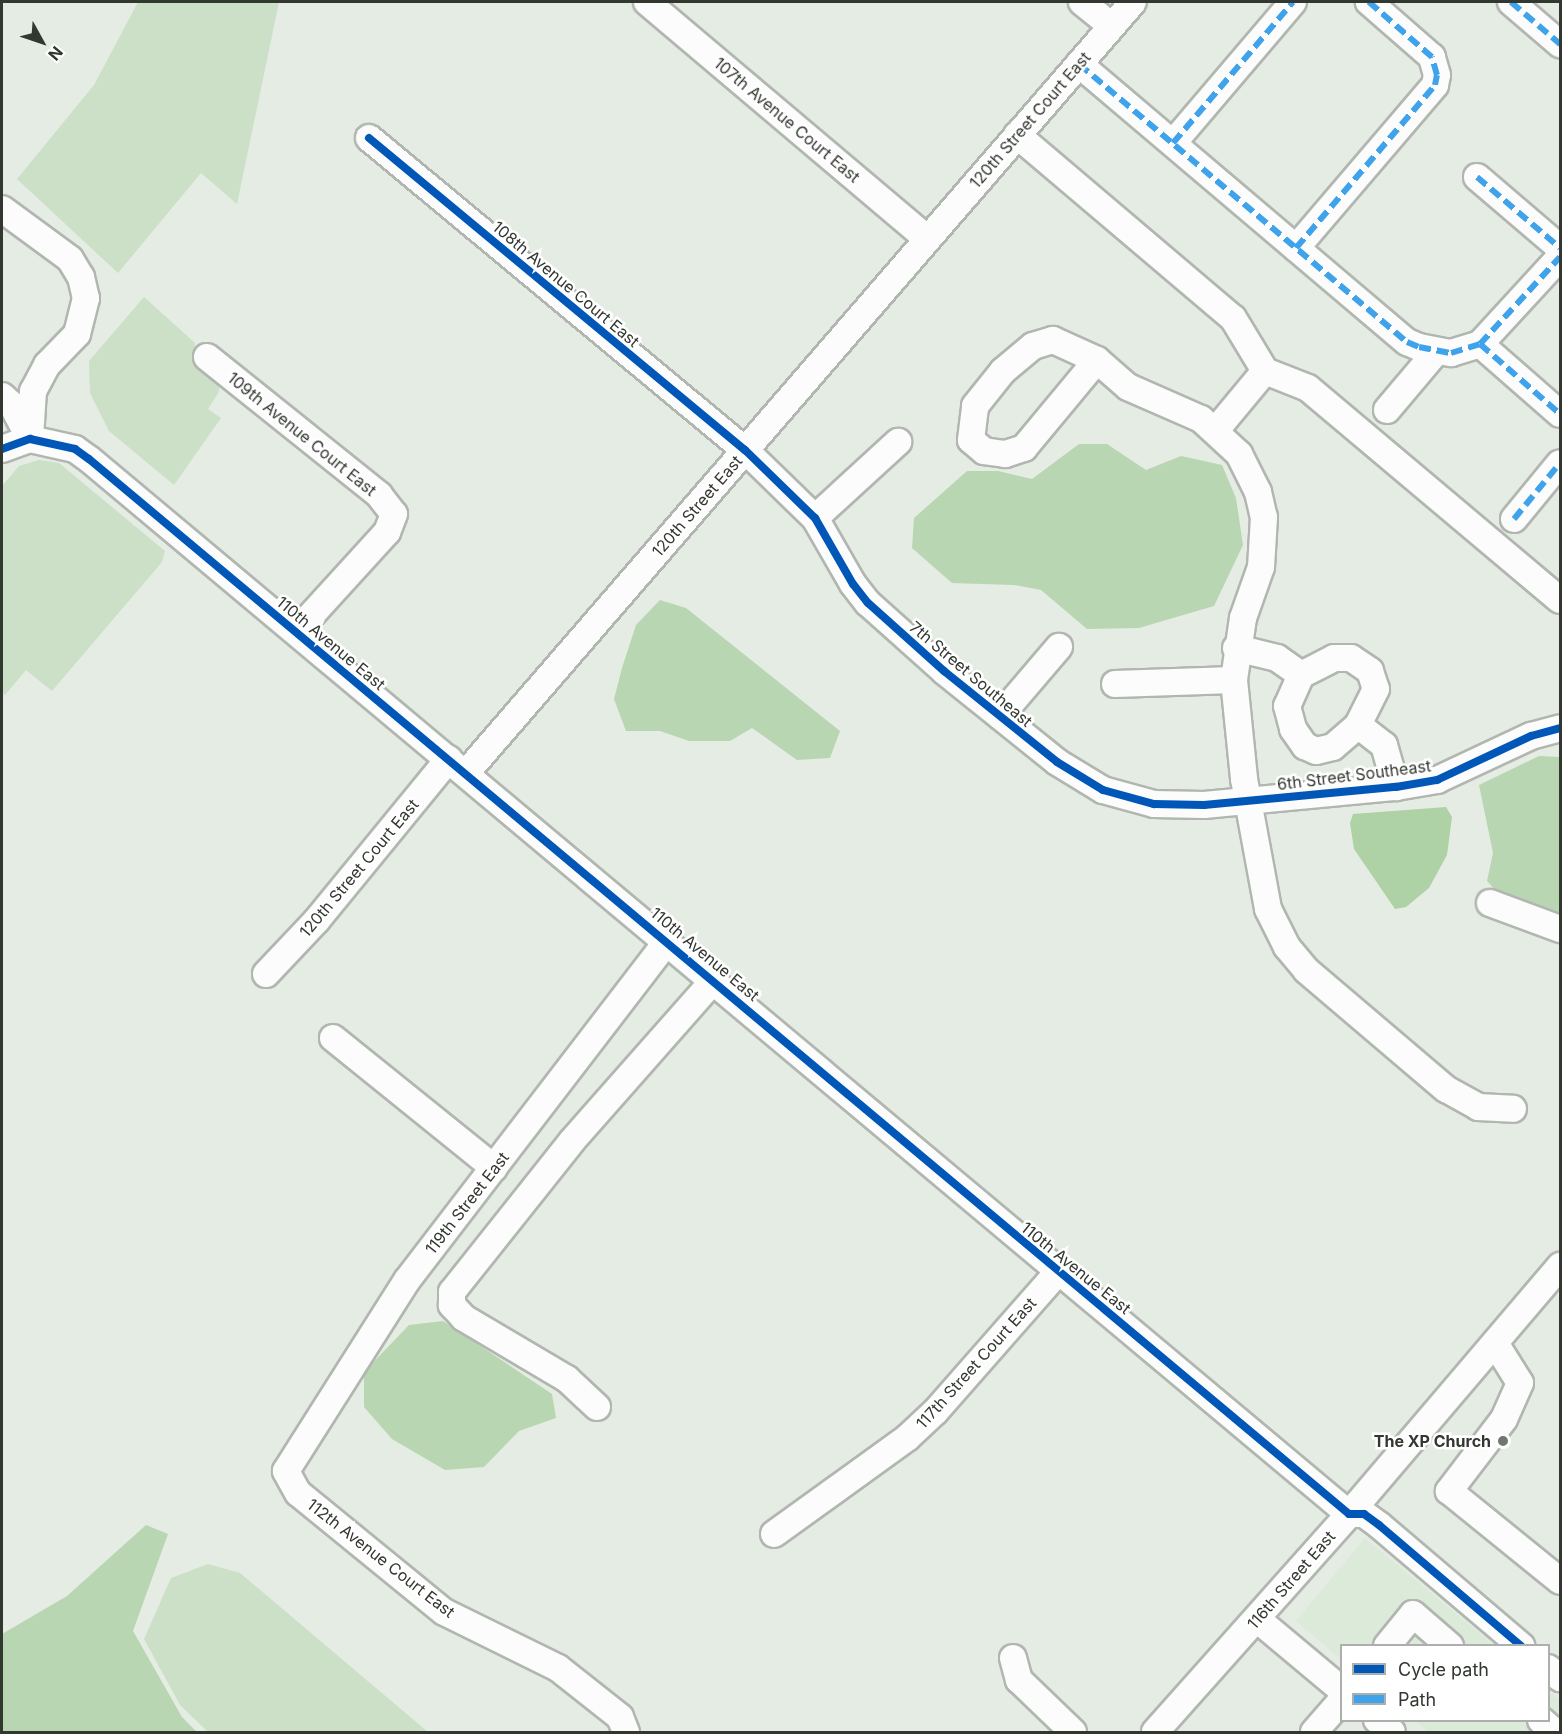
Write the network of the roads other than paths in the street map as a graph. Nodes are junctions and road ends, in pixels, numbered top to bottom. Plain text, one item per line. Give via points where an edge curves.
1 (647, 2) edge
2 (1082, 2) edge
3 (1133, 2) edge
4 (1293, 2) edge
5 (1369, 2) edge
6 (1512, 2) edge
7 (1112, 26) junction
8 (1560, 44) edge
9 (1079, 64) junction
10 (1017, 135) junction
11 (369, 138) dead end
12 (1173, 143) junction
13 (1477, 177) dead end
14 (2, 209) edge
15 (927, 239) junction
16 (1296, 248) junction
17 (1560, 248) edge
18 (1560, 257) edge
19 (1480, 344) junction
20 (1436, 352) junction
21 (207, 357) dead end
22 (1097, 360) junction
23 (1265, 371) junction
24 (2, 396) edge
25 (1387, 410) dead end
26 (1560, 414) edge
27 (1216, 430) junction
28 (30, 439) junction
29 (898, 442) dead end
30 (2, 449) edge
31 (745, 450) junction
32 (1560, 463) edge
33 (815, 518) junction
34 (1514, 519) dead end
35 (1560, 600) edge
36 (296, 632) junction
37 (1059, 646) dead end
38 (1236, 648) junction
39 (1300, 675) junction
40 (1234, 680) junction
41 (1115, 684) dead end
42 (1000, 716) junction
43 (1358, 725) junction
44 (1560, 728) edge
45 (457, 766) junction
46 (1396, 787) junction
47 (1247, 800) junction
48 (1490, 903) dead end
49 (1560, 929) edge
50 (667, 941) junction
51 (266, 974) dead end
52 (714, 980) junction
53 (333, 1038) dead end
54 (1513, 1109) dead end
55 (494, 1168) junction
56 (1560, 1269) edge
57 (1058, 1272) junction
58 (1495, 1343) junction
59 (597, 1407) dead end
60 (286, 1477) joint
61 (1349, 1514) junction
62 (774, 1534) dead end
63 (1560, 1581) edge
64 (1257, 1619) junction
65 (1389, 1644) edge
66 (1448, 1644) edge
67 (1519, 1644) edge
68 (1013, 1658) dead end
69 (1340, 1689) edge
70 (1340, 1701) edge
71 (1380, 1722) edge
72 (623, 1725) edge
73 (643, 1732) edge
74 (1073, 1732) edge
75 (1155, 1732) edge
76 (1314, 1732) edge
77 (1392, 1732) edge

1 - 15 street, 107th Avenue Court East
2 - 7 street
3 - 7 street, 120th Street Court East
4 - 12 street
5 - 16 street via 1432,57 1437,75 1435,85
6 - 8 street
7 - 9 street, 120th Street Court East
9 - 10 street, 120th Street Court East
9 - 12 street
10 - 15 street, 120th Street Court East
10 - 23 street via 1233,318
11 - 31 street, 108th Avenue Court East
12 - 16 street
13 - 17 street
14 - 28 street via 70,259 81,277 86,298 76,334 47,365 33,391
15 - 31 street, 120th Street East
16 - 20 street via 1407,342
18 - 19 street
19 - 20 street via 1451,353
19 - 26 street
20 - 25 street
21 - 36 street, 109th Avenue Court East via 379,495 394,514 387,532
22 - 22 street via 1053,340 1033,346 1003,371 975,406 971,440 984,451 1005,454 1024,448
22 - 27 street via 1128,387 1201,418
23 - 27 street
23 - 35 street via 1308,388
24 - 28 street via 12,405
27 - 38 street via 1249,470 1264,518 1261,567
28 - 30 street
28 - 36 street, 110th Avenue East via 75,449 90,459
29 - 33 street
31 - 33 street, 7th Street Southeast
31 - 45 street, 120th Street East
32 - 34 street
33 - 42 street, 7th Street Southeast via 868,603
36 - 45 street, 110th Avenue East
37 - 42 street
38 - 39 street via 1278,658
38 - 40 street
39 - 43 street via 1334,658 1351,658 1370,671 1376,689
39 - 43 street via 1287,706 1293,729 1305,746 1316,751 1333,747
40 - 41 street
40 - 47 street
42 - 47 street, 7th Street Southeast via 1057,762 1103,790 1154,804
43 - 46 street via 1384,745
44 - 46 street, 6th Street Southeast via 1531,736 1437,780
45 - 50 street, 110th Avenue East
45 - 51 street, 120th Street Court East
46 - 47 street, 6th Street Southeast
47 - 54 street via 1268,909 1287,947 1306,970 1461,1100 1478,1107
48 - 49 street
50 - 52 street, 110th Avenue East
50 - 55 street, 119th Street East
52 - 57 street, 110th Avenue East
52 - 59 street via 572,1141 452,1292 452,1305 464,1318 567,1379
53 - 55 street
55 - 60 street, 119th Street East via 408,1279 289,1463
56 - 58 street, 116th Street East
57 - 61 street, 110th Avenue East
57 - 62 street, 117th Street Court East via 935,1412 907,1438
58 - 61 street, 116th Street East
58 - 63 street via 1520,1383 1504,1419 1449,1491
60 - 72 street, 112th Avenue Court East via 298,1492 444,1612 538,1654
61 - 64 street, 116th Street East
61 - 67 street via 1364,1514
64 - 69 street
64 - 75 street, 116th Street East
65 - 66 street via 1413,1614
68 - 74 street via 1019,1680
70 - 76 street
71 - 77 street
72 - 73 street, 112th Avenue Court East

